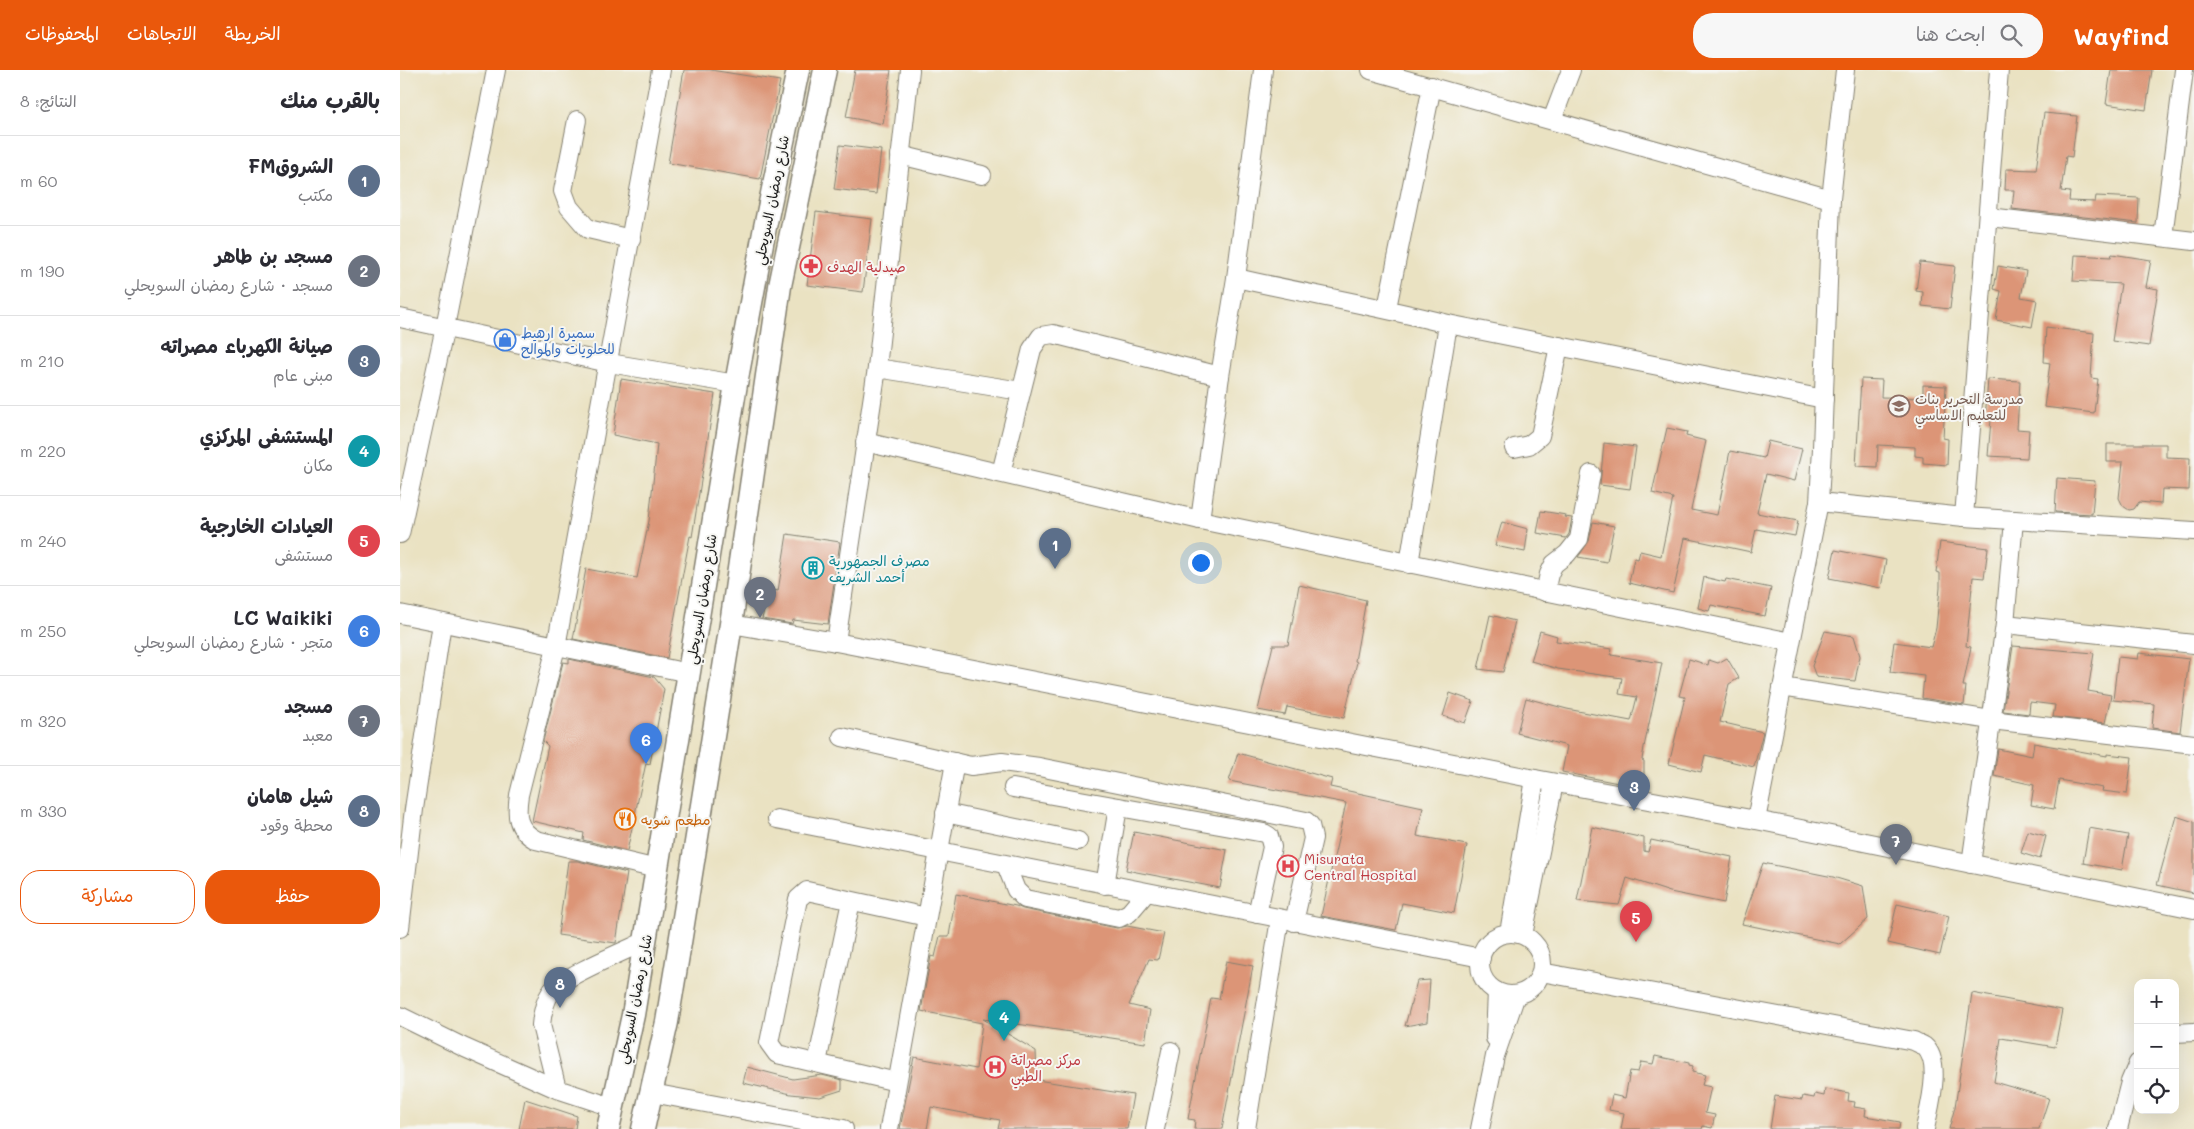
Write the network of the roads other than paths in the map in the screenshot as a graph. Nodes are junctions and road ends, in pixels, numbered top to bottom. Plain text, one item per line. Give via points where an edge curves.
1 (496, 70) edge
2 (661, 70) edge
3 (825, 70) edge
4 (910, 70) edge
5 (1263, 70) edge
6 (1372, 70) edge
7 (1571, 70) edge
8 (1845, 70) edge
9 (2000, 70) edge
10 (2184, 70) edge
11 (795, 71) edge
12 (1432, 86) junction
13 (577, 120) dead end
14 (1552, 120) junction
15 (900, 155) junction
16 (982, 175) dead end
17 (1830, 199) junction
18 (1989, 216) junction
19 (2163, 237) junction
20 (631, 239) junction
21 (2194, 241) edge
22 (1236, 278) junction
23 (1387, 308) junction
24 (400, 318) edge
25 (1448, 324) junction
26 (445, 327) junction
27 (1559, 346) junction
28 (609, 364) junction
29 (877, 368) junction
30 (1220, 376) junction
31 (736, 384) junction
32 (1021, 391) junction
33 (1824, 399) junction
34 (865, 442) junction
35 (1514, 448) dead end
36 (1001, 473) junction
37 (1591, 474) dead end
38 (1819, 502) junction
39 (1964, 516) junction
40 (1200, 520) junction
41 (2014, 520) junction
42 (2194, 531) edge
43 (400, 534) edge
44 (1409, 564) junction
45 (1545, 592) junction
46 (400, 614) edge
47 (442, 623) junction
48 (731, 624) junction
49 (2004, 624) junction
50 (836, 642) junction
51 (1791, 642) junction
52 (2194, 644) edge
53 (556, 647) junction
54 (689, 673) junction
55 (1782, 687) junction
56 (1991, 720) junction
57 (842, 737) dead end
58 (2194, 744) edge
59 (955, 762) junction
60 (1535, 779) junction
61 (1554, 783) junction
62 (1013, 788) dead end
63 (407, 807) edge
64 (1118, 807) junction
65 (946, 813) junction
66 (777, 819) dead end
67 (1756, 820) junction
68 (1078, 842) dead end
69 (938, 852) junction
70 (1971, 864) junction
71 (1006, 865) junction
72 (657, 869) junction
73 (1105, 885) junction
74 (1146, 892) junction
75 (851, 901) junction
76 (2194, 910) edge
77 (1257, 914) junction
78 (927, 917) junction
79 (1287, 920) junction
80 (400, 928) edge
81 (1516, 934) junction
82 (646, 941) junction
83 (1481, 958) junction
84 (1541, 972) junction
85 (1497, 992) junction
86 (1516, 995) junction
87 (400, 1016) edge
88 (2194, 1032) edge
89 (2179, 1033) edge
90 (1172, 1051) dead end
91 (1495, 1056) junction
92 (817, 1063) junction
93 (2135, 1069) edge
94 (897, 1082) junction
95 (558, 1089) junction
96 (652, 1093) junction
97 (612, 1107) junction
98 (608, 1129) edge
99 (643, 1129) edge
100 (844, 1129) edge
101 (889, 1129) edge
102 (1156, 1129) edge
103 (1246, 1129) edge
104 (1480, 1129) edge
105 (1925, 1129) edge
106 (2118, 1129) edge

1 - 26 street
2 - 20 street
3 - 48 main road, شارع رمضان السويحلي via 780,286
4 - 15 street
5 - 22 street
6 - 12 street
7 - 14 street
8 - 17 street
9 - 18 street
10 - 19 street
11 - 31 main road, شارع رمضان السويحلي
12 - 14 street
12 - 23 street
13 - 20 street via 563,191 569,207 588,229
14 - 17 street
15 - 16 street
15 - 29 street
17 - 33 street
18 - 19 street
18 - 39 street
19 - 21 street
20 - 28 street
22 - 23 street
22 - 30 street
23 - 25 street
24 - 26 street
25 - 27 street
25 - 44 street
26 - 28 street
26 - 43 street
27 - 33 street
27 - 35 street via 1540,436 1529,445
28 - 31 street
28 - 53 street
29 - 32 street
29 - 34 street
30 - 32 street via 1046,334 1034,343
30 - 40 street
31 - 54 main road, شارع رمضان السويحلي
32 - 36 street
33 - 38 street
34 - 36 street
34 - 50 street
36 - 40 street
37 - 45 street via 1579,540 1554,564
38 - 39 street
38 - 51 street
39 - 41 street
40 - 44 street
41 - 42 street
41 - 49 street
44 - 45 street
45 - 51 street
46 - 47 street
47 - 53 street
47 - 63 street
48 - 50 street
48 - 96 main road, شارع رمضان السويحلي via 667,1022
49 - 52 street
49 - 56 street
50 - 60 street
51 - 55 street
53 - 54 street
53 - 72 street via 519,795 519,825 536,840
54 - 72 main road, شارع رمضان السويحلي
55 - 56 street
55 - 67 street
56 - 58 street
56 - 70 street
57 - 59 street
59 - 65 street
59 - 79 street via 972,766 1002,762 1038,767 1306,821 1313,838
60 - 61 street
60 - 81 street
61 - 67 street
61 - 81 street
62 - 64 street
63 - 80 street
64 - 73 street
64 - 77 street via 1269,836 1272,847
65 - 68 street
65 - 69 street
66 - 69 street
67 - 70 street
69 - 71 street
69 - 78 street
70 - 76 street
71 - 73 street
71 - 74 street via 1016,890 1025,899 1119,918 1129,913
72 - 82 main road, شارع رمضان السويحلي
73 - 74 street
74 - 77 street
75 - 78 street
75 - 92 street
75 - 92 street via 807,892 798,900 769,1043 777,1054
77 - 79 street
78 - 94 street
79 - 83 street
79 - 103 street
81 - 83 street via 1490,941
81 - 84 street via 1537,947
82 - 95 street via 566,980 551,991 541,1025
82 - 97 main road, شارع رمضان السويحلي
83 - 85 street via 1484,978
84 - 86 street via 1532,987
84 - 105 street via 1914,1041 1924,1047 1934,1065
85 - 86 street
85 - 91 street
86 - 91 street
87 - 95 street
88 - 89 street
90 - 102 street
91 - 104 street
92 - 94 street
93 - 106 street
94 - 101 street
95 - 97 street
96 - 99 main road, شارع رمضان السويحلي
96 - 100 street
97 - 98 main road, شارع رمضان السويحلي

